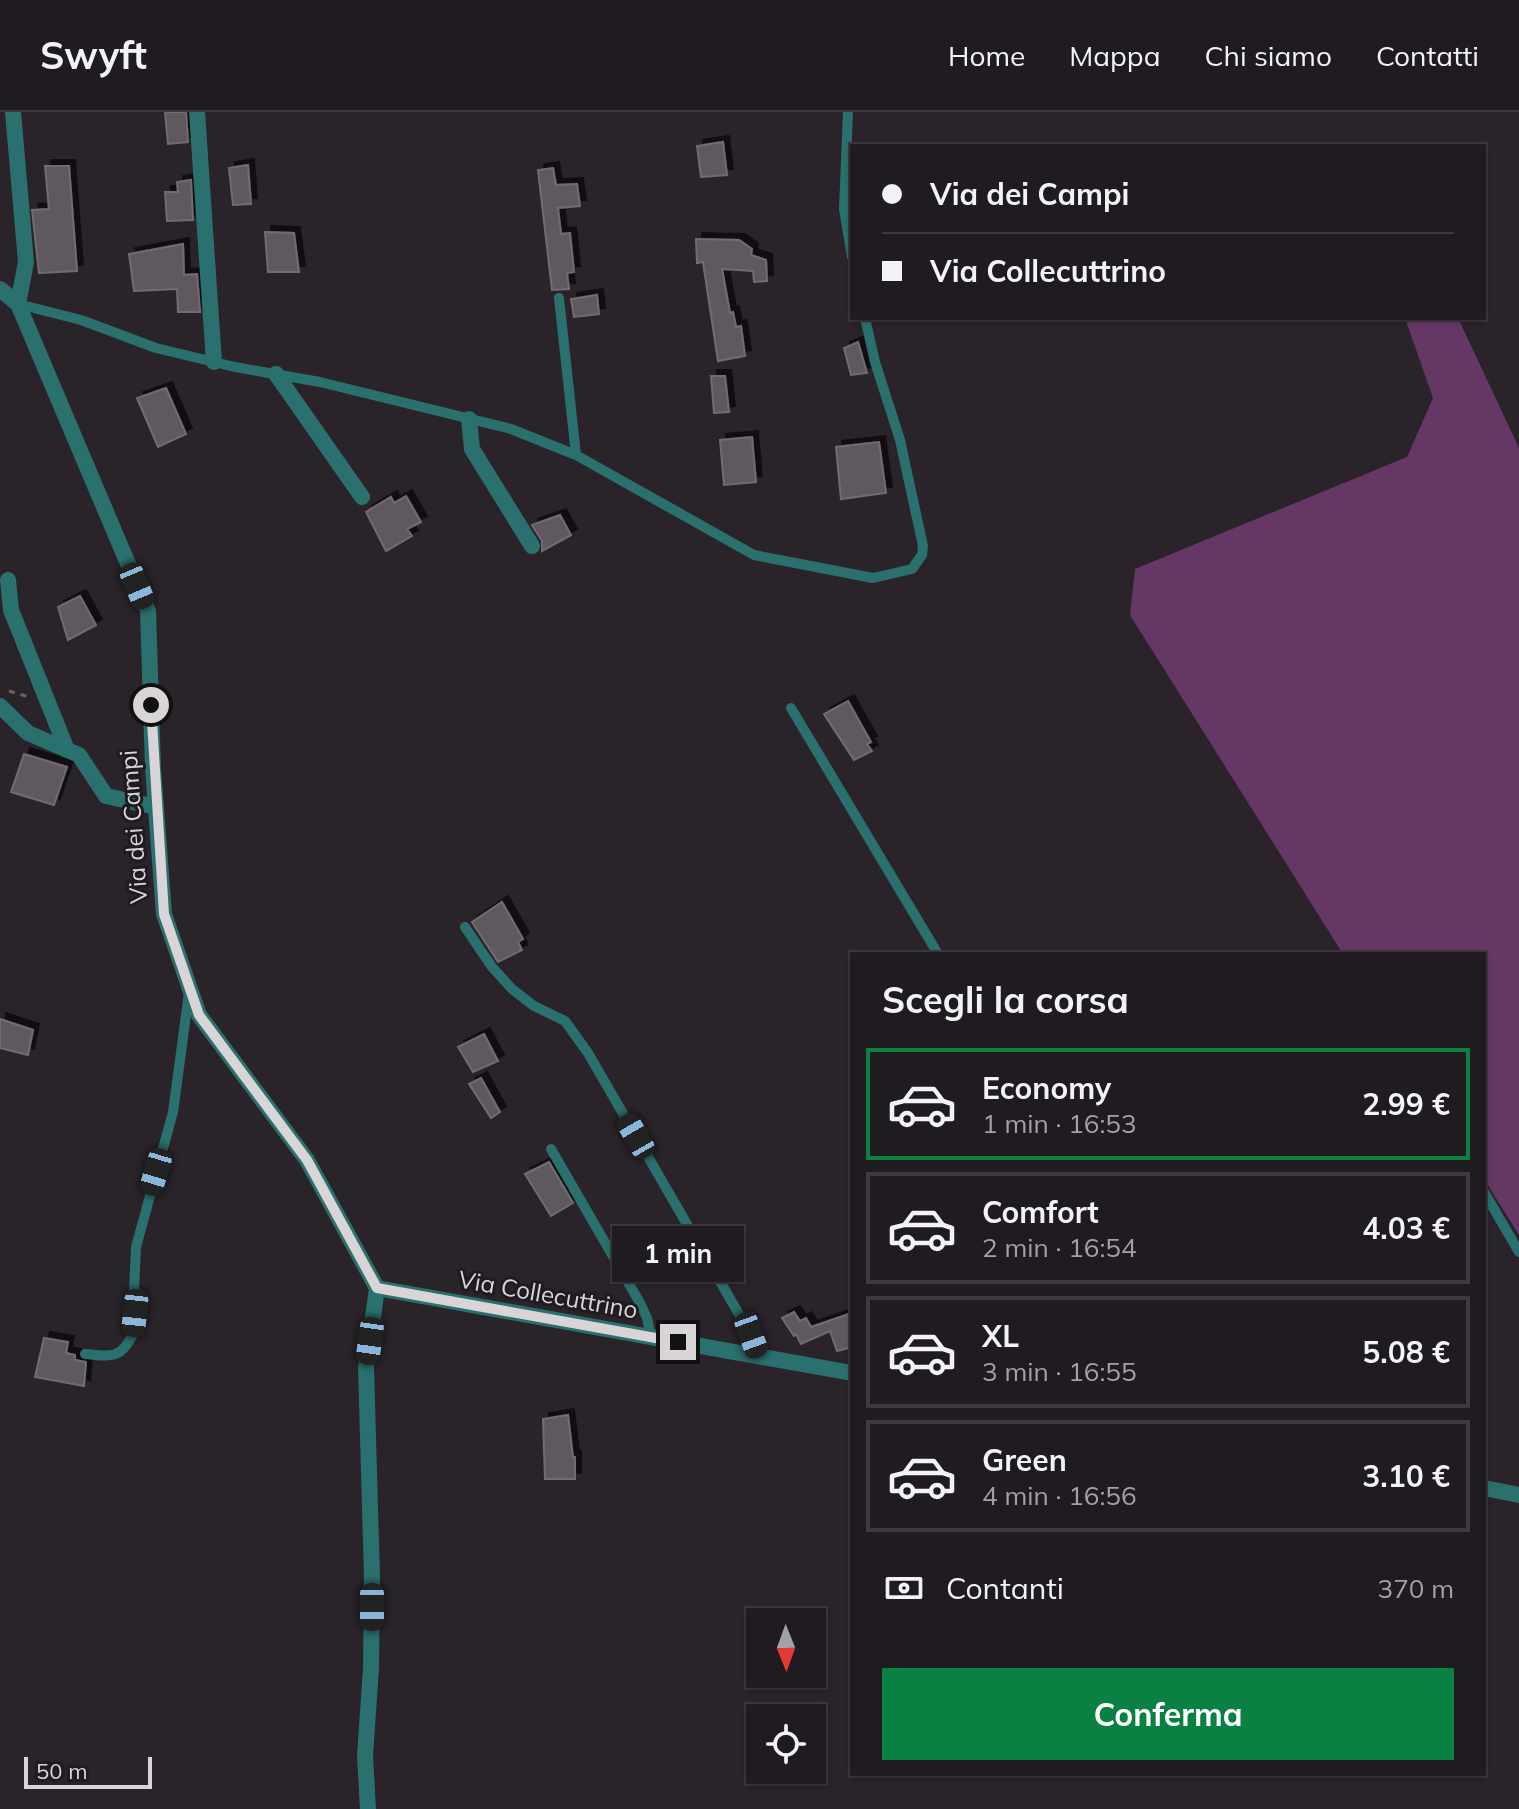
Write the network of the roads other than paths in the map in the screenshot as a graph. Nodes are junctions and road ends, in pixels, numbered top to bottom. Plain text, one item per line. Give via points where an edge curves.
1 (13, 112) edge
2 (197, 112) edge
3 (848, 112) edge
4 (850, 245) edge
5 (0, 289) edge
6 (559, 298) dead end
7 (18, 304) junction
8 (865, 320) edge
9 (214, 362) junction
10 (276, 374) junction
11 (469, 419) junction
12 (576, 455) junction
13 (362, 497) dead end
14 (532, 546) dead end
15 (8, 580) dead end
16 (0, 706) edge
17 (791, 708) dead end
18 (67, 750) junction
19 (156, 807) junction
20 (465, 927) dead end
21 (937, 952) edge
22 (190, 987) junction
23 (551, 1149) dead end
24 (1486, 1195) edge
25 (1519, 1252) edge
26 (377, 1288) junction
27 (651, 1337) junction
28 (85, 1354) dead end
29 (759, 1357) junction
30 (850, 1373) edge
31 (1486, 1488) edge
32 (1519, 1495) edge
33 (368, 1809) edge

1 - 7 street via 26,262
2 - 9 street
3 - 4 lane via 844,209
5 - 7 street, Via dei Campi
6 - 12 lane
7 - 9 lane
7 - 19 street, Via dei Campi via 148,611
8 - 12 lane via 923,546 912,569 873,578 754,555
9 - 10 lane
10 - 11 lane
10 - 13 street
11 - 12 lane
11 - 14 street via 472,449
15 - 18 street via 11,610
16 - 18 street via 28,733
17 - 21 lane
18 - 19 street via 79,755 106,796
19 - 22 street, Via dei Campi via 164,914
20 - 29 lane via 512,989 565,1021 588,1053
22 - 26 street, Via dei Campi via 199,1015 307,1160
22 - 28 lane via 173,1112 136,1247 132,1336 115,1356
23 - 27 lane via 640,1303
24 - 25 lane
26 - 27 street, Via Collecuttrino
26 - 33 street via 366,1367 372,1577
27 - 29 street, Via Collecuttrino
29 - 30 street, Via Collecuttrino
31 - 32 street

